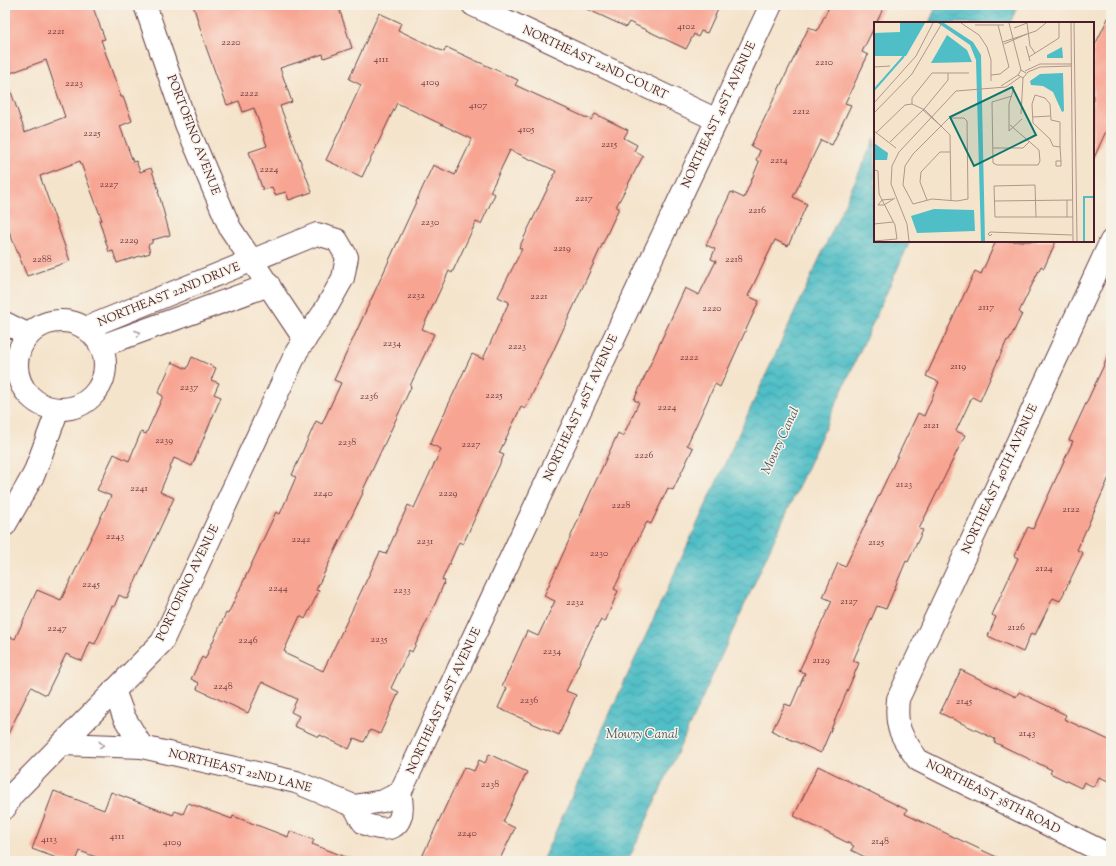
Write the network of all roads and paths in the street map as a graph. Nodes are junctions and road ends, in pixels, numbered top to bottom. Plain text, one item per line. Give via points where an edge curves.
1 (145, 5) edge
2 (473, 5) edge
3 (771, 5) edge
4 (717, 120) junction
5 (1111, 241) edge
6 (252, 261) junction
7 (269, 285) junction
8 (5, 323) edge
9 (86, 328) junction
10 (29, 335) junction
11 (305, 340) junction
12 (101, 346) junction
13 (12, 373) edge
14 (58, 409) junction
15 (5, 525) edge
16 (114, 690) junction
17 (896, 719) joint
18 (62, 744) junction
19 (142, 747) junction
20 (391, 797) joint
21 (5, 808) edge
22 (1111, 856) edge

1 - 6 street, PORTOFINO AVENUE via 192,138 230,228
2 - 4 street, NORTHEAST 22ND COURT
3 - 4 street, NORTHEAST 41ST AVENUE
4 - 20 street, NORTHEAST 41ST AVENUE
5 - 17 street, NORTHEAST 40TH AVENUE via 898,699
6 - 7 street, PORTOFINO AVENUE
6 - 9 street, NORTHEAST 22ND DRIVE
6 - 11 street, PORTOFINO AVENUE via 317,234 337,240 347,256 343,278
7 - 11 street, PORTOFINO AVENUE
12 -> 7 street, NORTHEAST 22ND DRIVE
8 - 10 street
9 - 10 street via 74,323 50,322
9 - 12 street
10 - 13 street via 21,347
11 - 16 street, PORTOFINO AVENUE via 297,351 162,642
12 - 14 street via 105,359 102,384 84,403 72,408
13 - 14 street via 33,399 45,406
14 - 15 street via 34,474
16 - 18 street, PORTOFINO AVENUE
16 - 19 street via 124,718
17 - 22 street, NORTHEAST 38TH ROAD via 902,739 918,760
18 -> 19 street, NORTHEAST 22ND LANE
18 - 21 street, PORTOFINO AVENUE via 11,796
19 - 20 street, NORTHEAST 22ND LANE via 296,782 354,806

